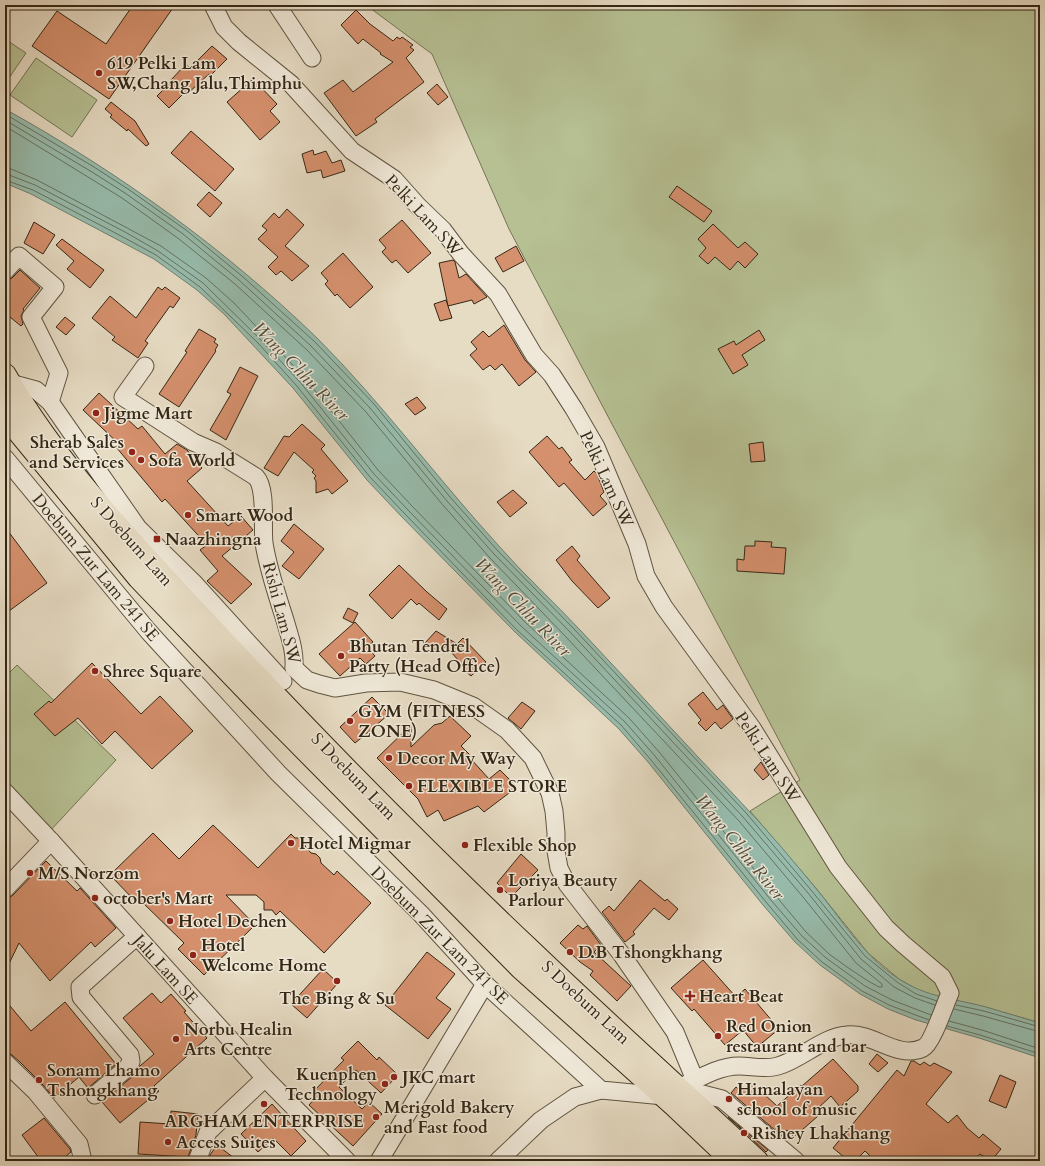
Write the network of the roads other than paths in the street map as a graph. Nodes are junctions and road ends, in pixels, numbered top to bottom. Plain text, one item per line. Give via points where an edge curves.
1 (213, 5) edge
2 (277, 5) edge
3 (312, 58) dead end
4 (5, 272) edge
5 (145, 366) dead end
6 (7, 379) edge
7 (50, 402) junction
8 (5, 412) edge
9 (5, 458) edge
10 (285, 683) junction
11 (5, 792) edge
12 (51, 841) junction
13 (5, 889) edge
14 (137, 936) junction
15 (485, 984) junction
16 (5, 1062) edge
17 (265, 1078) junction
18 (679, 1088) junction
19 (601, 1090) junction
20 (95, 1095) dead end
21 (82, 1161) edge
22 (197, 1161) edge
23 (347, 1161) edge
24 (379, 1161) edge
25 (498, 1161) edge
26 (733, 1161) edge
27 (757, 1161) edge
28 (796, 1161) edge

1 - 18 street, Pelki Lam SW via 224,27 291,84 352,151 394,179 443,230 498,294 534,354 552,375 596,447 637,544 646,576 664,607 752,728 838,867 886,928 942,977 950,994 926,1047 913,1050 896,1049 861,1036 847,1034 826,1041 778,1066 725,1068
2 - 3 street
4 - 7 street via 19,256 55,287 30,317 59,373
5 - 10 street, Rishi Lam SW via 123,396 193,442 216,452 260,481 264,542 270,571 294,649
6 - 7 street via 36,390
6 - 10 highway, S Doebum Lam via 32,419 90,495 153,566
7 - 10 street via 138,528 193,582
8 - 18 highway, S Doebum Lam via 139,578 264,709 521,968
9 - 15 street, Doebum Zur Lam 241 SE via 150,632 278,773 421,914
10 - 18 highway, S Doebum Lam via 400,823 506,927
10 - 18 street, Rishi Lam SW via 307,680 335,688 366,683 400,682 434,690 473,706 507,730 533,758 550,793 559,868 567,884 622,955 675,1032
11 - 12 street, Jalu Lam SE
12 - 13 street
12 - 14 street, Jalu Lam SE
14 - 17 street, Jalu Lam SE
14 - 20 street via 80,987 81,997 130,1055 131,1062
15 - 19 street, Doebum Zur Lam 241 SE
15 - 24 street
16 - 21 street via 36,1092 79,1144
17 - 22 street via 208,1132
17 - 23 street, Jalu Lam SE
18 - 19 street
18 - 26 highway, S Doebum Lam
18 - 27 highway, S Doebum Lam
18 - 28 street via 722,1099
19 - 25 street via 575,1098 547,1117

